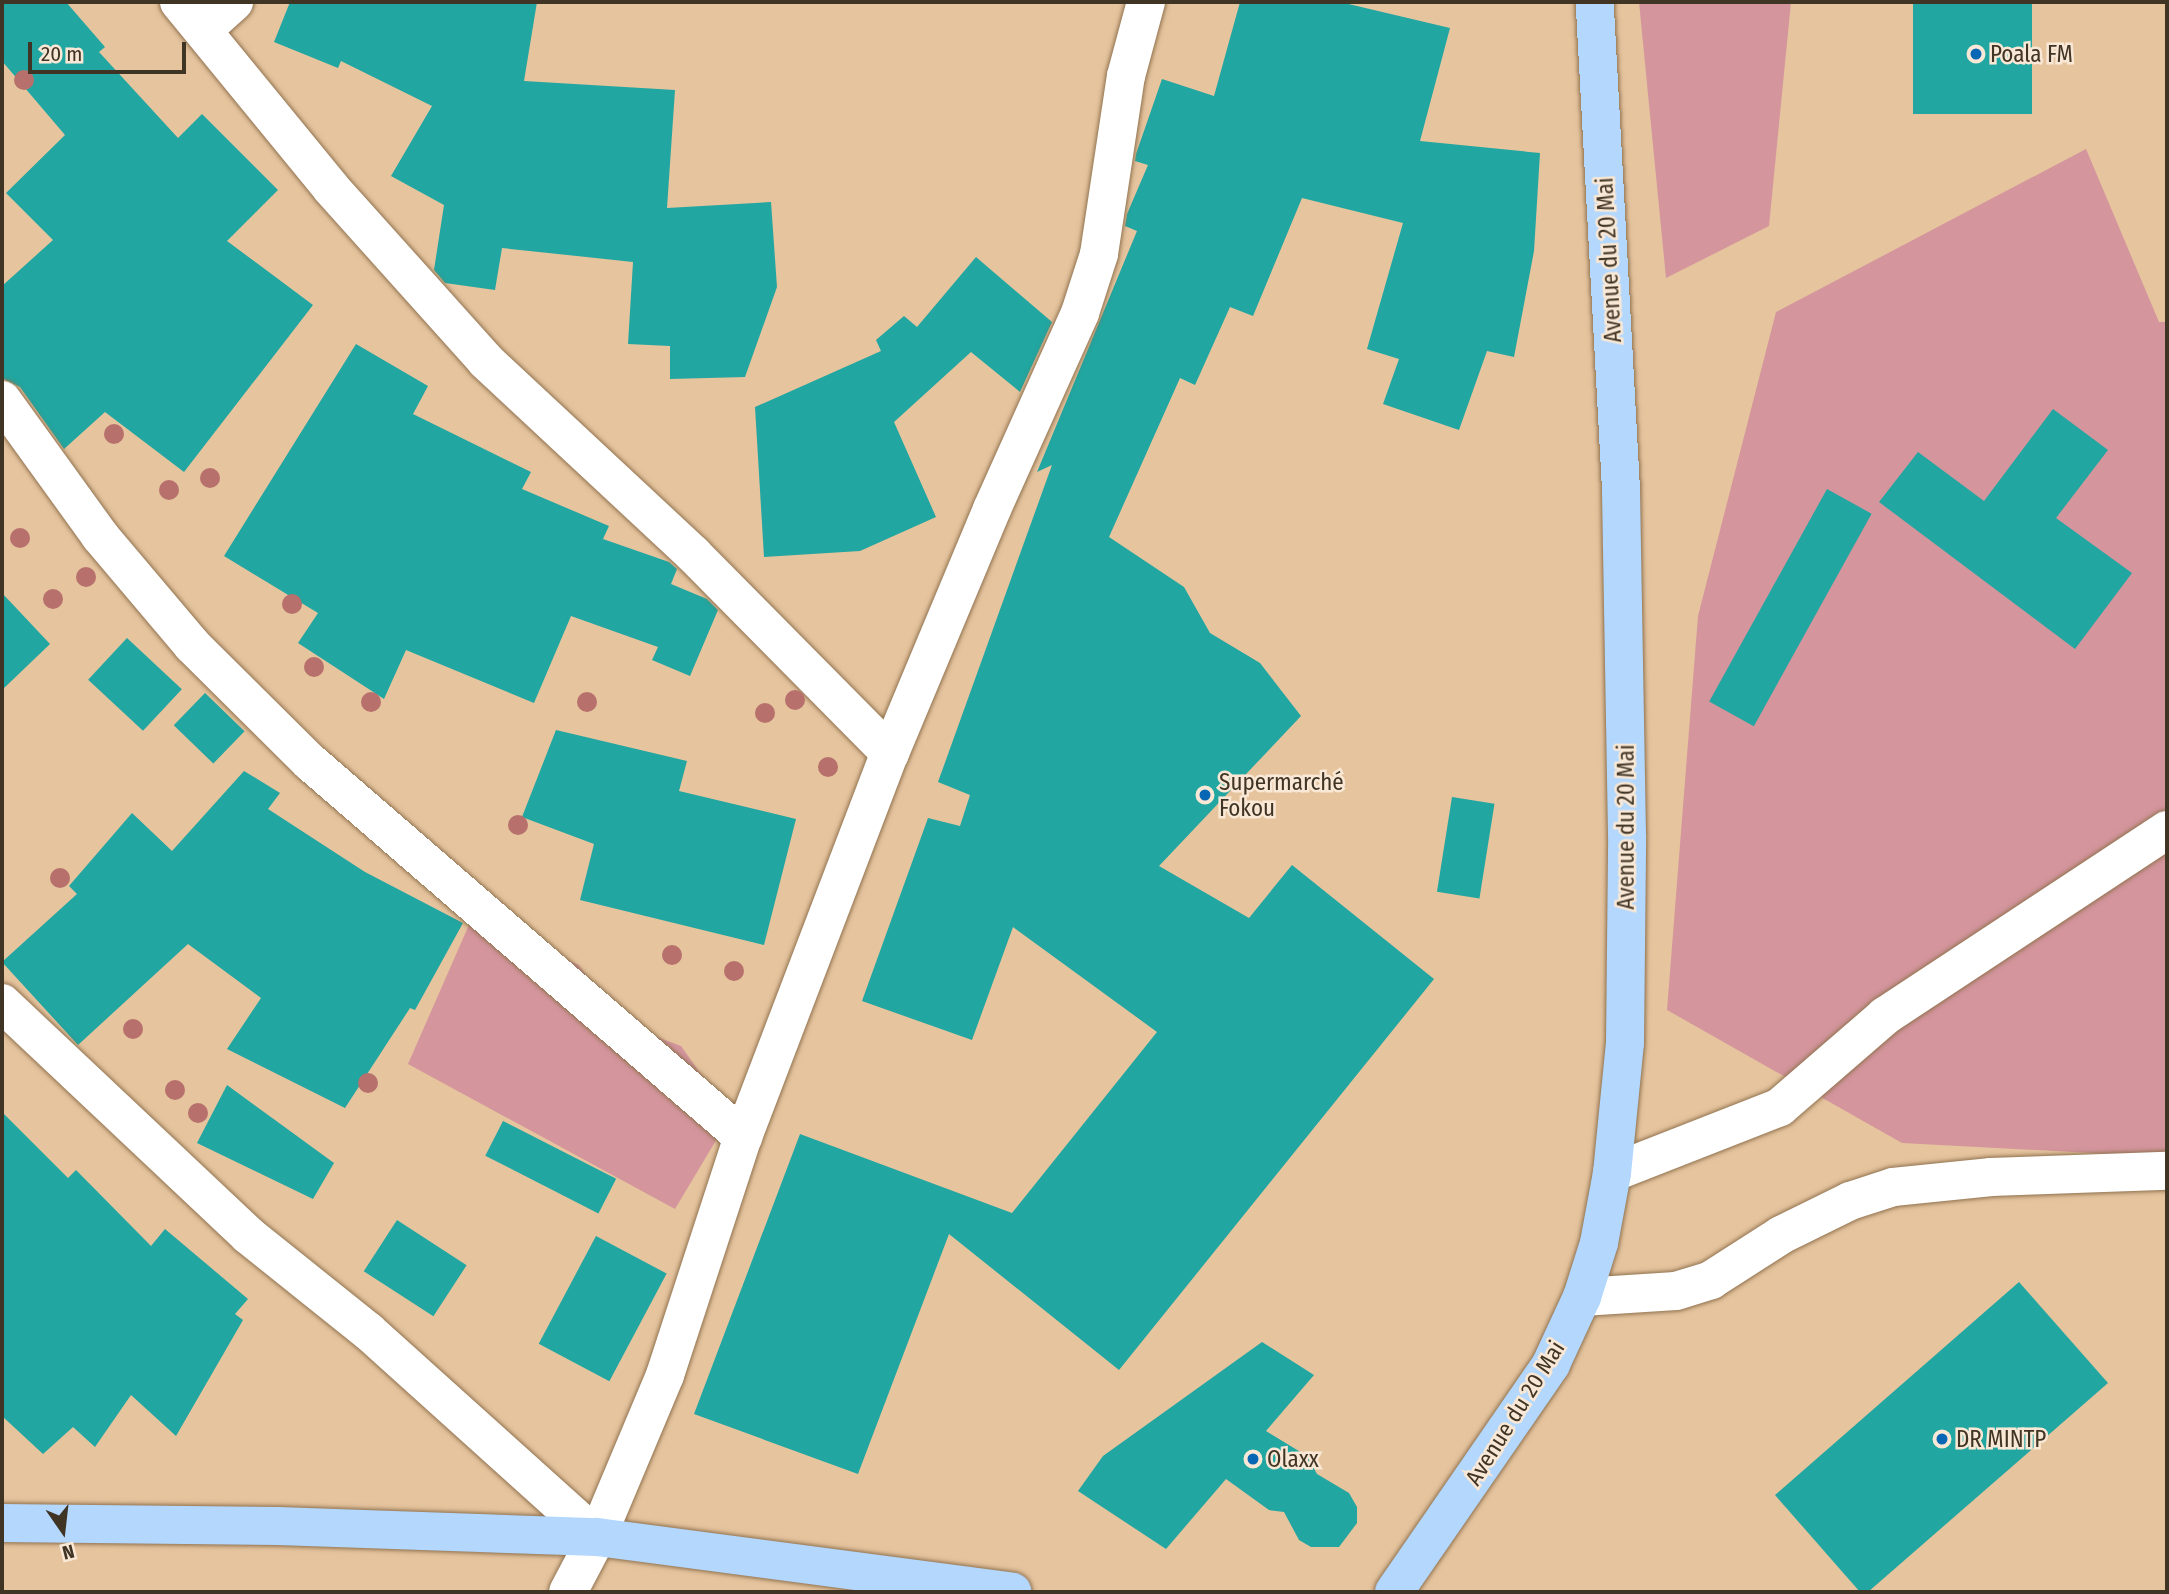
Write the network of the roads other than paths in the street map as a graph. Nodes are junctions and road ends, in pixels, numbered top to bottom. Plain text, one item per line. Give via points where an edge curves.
1 (234, 2) edge
2 (1146, 2) edge
3 (1595, 2) edge
4 (191, 16) edge
5 (2, 400) edge
6 (890, 752) junction
7 (2167, 830) edge
8 (2, 1003) edge
9 (743, 1137) junction
10 (2167, 1171) edge
11 (1612, 1173) junction
12 (1582, 1297) junction
13 (2, 1523) edge
14 (597, 1537) junction
15 (568, 1592) edge
16 (1012, 1592) edge
17 (1394, 1592) edge

1 - 4 street
2 - 6 street via 1126,76 1099,254 1080,313
3 - 11 main road, Avenue du 20 Mai via 1621,489 1627,835 1625,1042
4 - 6 street via 331,188 486,361 693,554
5 - 9 street via 125,566 192,645 310,762
6 - 9 street
7 - 11 street via 1885,1016 1780,1107
8 - 14 street via 248,1235 368,1331
9 - 14 street via 665,1375
10 - 12 street via 1991,1177 1893,1187 1850,1201 1781,1235 1711,1280 1676,1291
11 - 12 main road, Avenue du 20 Mai via 1599,1243
12 - 17 main road, Avenue du 20 Mai via 1551,1364
13 - 14 main road
14 - 15 street
14 - 16 main road

